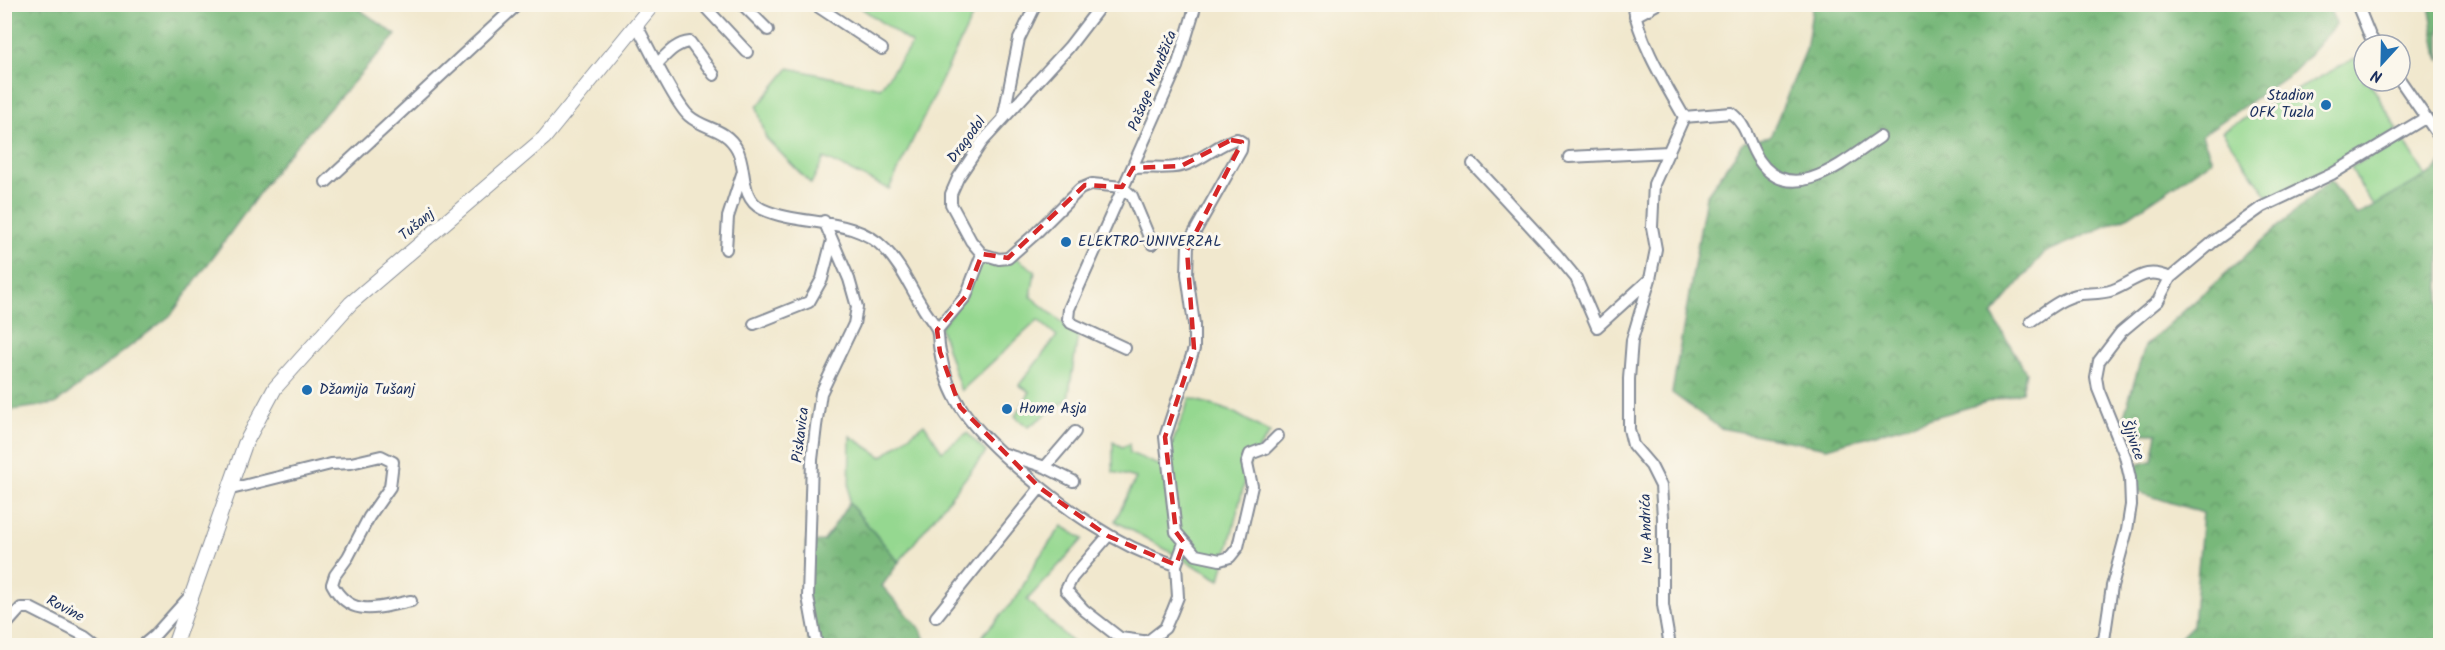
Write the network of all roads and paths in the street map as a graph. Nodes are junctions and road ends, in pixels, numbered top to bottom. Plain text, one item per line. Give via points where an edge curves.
1 (518, 4) edge
2 (653, 4) edge
3 (705, 4) edge
4 (742, 4) edge
5 (814, 4) edge
6 (1036, 4) edge
7 (1102, 4) edge
8 (1196, 4) edge
9 (1657, 4) edge
10 (2357, 4) edge
11 (1634, 10) edge
12 (637, 26) junction
13 (768, 30) dead end
14 (2369, 33) edge
15 (882, 49) dead end
16 (747, 52) dead end
17 (658, 63) junction
18 (714, 75) dead end
19 (2409, 93) edge
20 (1684, 117) junction
21 (2425, 118) junction
22 (1003, 119) junction
23 (1880, 137) dead end
24 (2440, 138) edge
25 (1669, 152) junction
26 (1569, 157) dead end
27 (1473, 164) dead end
28 (1133, 168) junction
29 (743, 174) junction
30 (326, 182) dead end
31 (1122, 187) junction
32 (824, 221) junction
33 (832, 239) junction
34 (1152, 244) dead end
35 (726, 249) dead end
36 (982, 254) junction
37 (2170, 278) junction
38 (1650, 279) junction
39 (2031, 321) dead end
40 (754, 324) dead end
41 (937, 330) junction
42 (1125, 348) dead end
43 (1075, 432) dead end
44 (1278, 436) dead end
45 (1001, 453) junction
46 (1045, 467) junction
47 (1073, 481) dead end
48 (1040, 488) junction
49 (231, 489) junction
50 (1108, 536) junction
51 (1184, 543) junction
52 (1176, 565) junction
53 (192, 594) junction
54 (411, 601) dead end
55 (936, 617) dead end
56 (4, 627) edge
57 (2105, 643) edge
58 (1146, 644) edge
59 (98, 645) edge
60 (142, 645) edge
61 (174, 645) edge
62 (817, 645) edge
63 (1670, 645) edge
64 (2091, 645) edge

1 - 30 street
2 - 12 street, Tušanj
3 - 16 street
4 - 13 street
5 - 15 street
6 - 22 street, Dragodol via 1019,39
7 - 22 street
8 - 28 street, Pašage Mandžića via 1177,67
9 - 11 street
10 - 14 street
11 - 20 street via 1665,84
12 - 17 street
12 - 49 street, Tušanj via 544,138 351,303 293,365 275,388 245,444
17 - 18 street via 669,51 690,42
17 - 29 street via 688,115 729,138 738,150
19 - 21 street
20 - 23 street via 1731,113 1743,124 1757,159 1767,171 1796,182 1829,171
20 - 25 street, Ive Andrića
21 - 24 street
21 - 37 street, Šljivice via 2332,174 2262,207
22 - 36 street, Dragodol via 982,141 951,194 959,220
25 - 26 street
25 - 38 street, Ive Andrića via 1654,184 1652,228 1656,249
27 - 38 street via 1575,278 1597,327
28 - 31 street, Pašage Mandžića
28 - 51 street via 1181,166 1207,156 1231,140 1242,142 1187,250 1194,349 1165,445 1176,532
29 - 32 street via 753,202 762,209
29 - 35 street via 728,217
31 - 34 street via 1132,196
31 - 36 street via 1085,185 1008,258 999,260
31 - 42 street via 1068,319
32 - 33 street, Piskavica
32 - 41 street via 873,239 885,249
33 - 40 street via 822,279 809,302
33 - 62 street, Piskavica via 857,307 854,324 821,393 814,437 808,597
36 - 41 street via 966,296
37 - 39 street via 2159,273 2143,274 2099,294 2079,294
37 - 57 street, Šljivice via 2158,301 2109,346 2096,377 2107,417 2125,456 2131,505 2112,586
38 - 63 street, Ive Andrića via 1632,340 1629,429 1633,445 1661,486 1663,605
41 - 45 street via 945,370 960,407
43 - 46 street
44 - 51 street via 1266,448 1250,454 1249,504 1238,547 1230,557 1220,560 1196,555
45 - 46 street
45 - 48 street
46 - 47 street
48 - 50 street
48 - 55 street
49 - 53 street, Tušanj
49 - 54 street via 331,464 381,456 393,462 390,487 332,584 351,606 368,610
50 - 52 street
50 - 58 street via 1066,590 1120,639
51 - 52 street
52 - 58 street via 1178,597 1165,628
53 - 60 street, Tušanj
53 - 61 street, Tušanj
56 - 59 street, Rovine via 21,608 30,608
57 - 64 street, Šljivice

